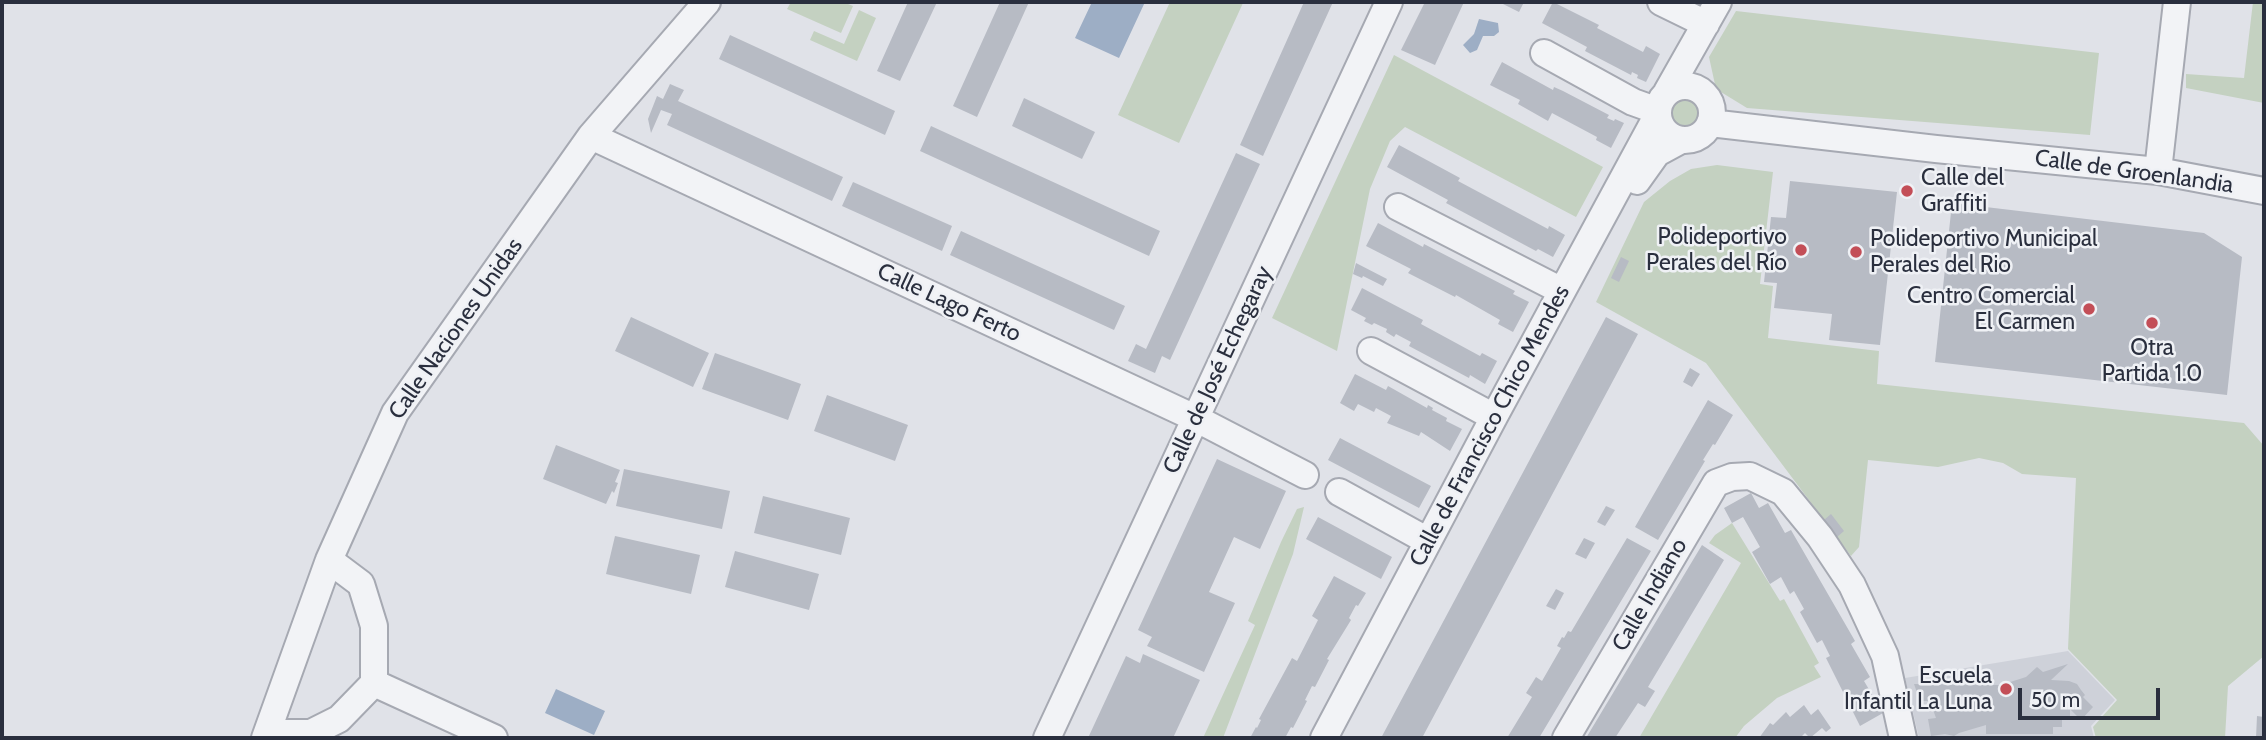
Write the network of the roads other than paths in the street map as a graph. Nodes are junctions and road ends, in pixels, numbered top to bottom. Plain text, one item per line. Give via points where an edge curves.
1 (707, 2) edge
2 (1389, 2) edge
3 (1661, 2) edge
4 (2177, 2) edge
5 (1712, 13) edge
6 (1544, 53) dead end
7 (1661, 106) junction
8 (1709, 111) junction
9 (591, 136) junction
10 (1681, 140) junction
11 (2158, 171) junction
12 (2264, 191) edge
13 (1398, 206) dead end
14 (1562, 291) junction
15 (1371, 351) dead end
16 (1494, 417) junction
17 (1195, 418) junction
18 (1305, 475) dead end
19 (1339, 492) dead end
20 (1428, 541) junction
21 (329, 560) junction
22 (374, 683) junction
23 (344, 729) edge
24 (266, 736) edge
25 (313, 736) edge
26 (1898, 737) edge
27 (494, 738) edge
28 (1047, 738) edge
29 (1324, 738) edge
30 (1340, 738) edge
31 (1566, 738) edge

1 - 9 street, Calle Naciones Unidas
2 - 17 street, Calle de José Echegaray
3 - 5 street
4 - 11 street
5 - 7 street, Calle de Francisco Chico Mendes
5 - 8 street via 1695,64
6 - 7 street via 1633,102
7 - 8 street via 1681,86 1689,86 1697,88
7 - 10 street via 1665,132
7 - 14 street, Calle de Francisco Chico Mendes
8 - 10 street via 1699,136
8 - 11 street, Calle de Groenlandia via 1936,149
9 - 17 street, Calle Lago Ferto
9 - 21 street, Calle Naciones Unidas via 395,414
10 - 30 street, Calle de Francisco Chico Mendes via 1657,153 1643,170
11 - 12 street, Calle de Groenlandia
13 - 14 street
14 - 16 street, Calle de Francisco Chico Mendes
15 - 16 street
16 - 20 street, Calle de Francisco Chico Mendes
17 - 18 street, Calle Lago Ferto
17 - 28 street, Calle de José Echegaray
19 - 20 street
20 - 29 street, Calle de Francisco Chico Mendes
21 - 22 street via 360,584 374,626
21 - 24 street, Calle Naciones Unidas
22 - 23 street
22 - 27 street
23 - 25 street
24 - 25 street
26 - 31 street, Calle Indiano via 1885,656 1852,585 1783,492 1751,476 1716,483

